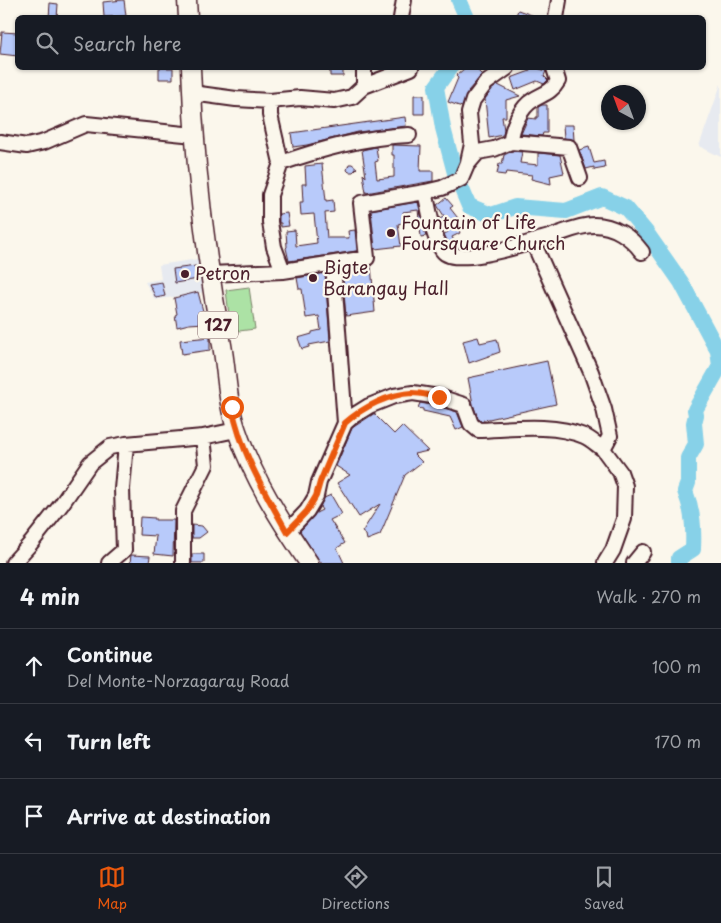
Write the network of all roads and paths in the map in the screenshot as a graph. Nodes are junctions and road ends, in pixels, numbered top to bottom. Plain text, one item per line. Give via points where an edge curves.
1 (187, 0) edge
2 (404, 0) edge
3 (558, 0) edge
4 (188, 15) edge
5 (402, 15) edge
6 (556, 15) edge
7 (191, 70) edge
8 (364, 70) edge
9 (406, 70) edge
10 (505, 70) edge
11 (555, 70) edge
12 (364, 86) junction
13 (192, 93) junction
14 (270, 101) junction
15 (194, 135) junction
16 (408, 136) dead end
17 (0, 142) edge
18 (510, 142) junction
19 (281, 163) junction
20 (467, 165) junction
21 (580, 178) dead end
22 (425, 192) junction
23 (533, 242) junction
24 (642, 252) dead end
25 (333, 264) junction
26 (283, 271) junction
27 (210, 274) junction
28 (345, 423) junction
29 (236, 430) junction
30 (203, 437) junction
31 (126, 444) junction
32 (604, 449) junction
33 (287, 532) junction
34 (643, 552) dead end
35 (124, 557) edge
36 (13, 563) edge
37 (110, 563) edge
38 (183, 563) edge
39 (309, 563) edge
40 (605, 563) edge
41 (634, 563) edge

1 - 4 main road
2 - 5 street
3 - 6 street
7 - 13 main road, 127
8 - 12 street
9 - 12 street
10 - 20 street via 486,83 471,105 472,144
11 - 18 street via 558,81 555,86 527,104 511,133
12 - 14 street via 352,97 334,101 300,98
13 - 14 street
13 - 15 main road, 127
14 - 19 street
15 - 17 street via 86,124 27,146
15 - 27 main road, 127
16 - 19 street via 329,147
18 - 20 street via 478,152
18 - 21 street via 569,147
19 - 26 street via 270,195 270,222 274,247
20 - 22 street via 461,179
22 - 23 street via 434,230 445,253 454,256 481,254
22 - 25 street via 361,203 367,258
23 - 24 street via 594,225 624,234
23 - 32 street via 594,381 610,436
25 - 26 street
25 - 28 street
26 - 27 street
27 - 29 main road, 127
28 - 32 street via 369,406 394,396 413,393 464,405 478,430 565,430 585,436
28 - 33 street via 316,496
29 - 30 street
29 - 33 main road, 127
30 - 31 street
30 - 38 street via 206,465 183,511
31 - 35 street via 122,489
31 - 36 street via 110,447 90,463
32 - 40 street via 620,472 625,486 624,520
33 - 39 main road, 127
34 - 41 street
35 - 37 street

